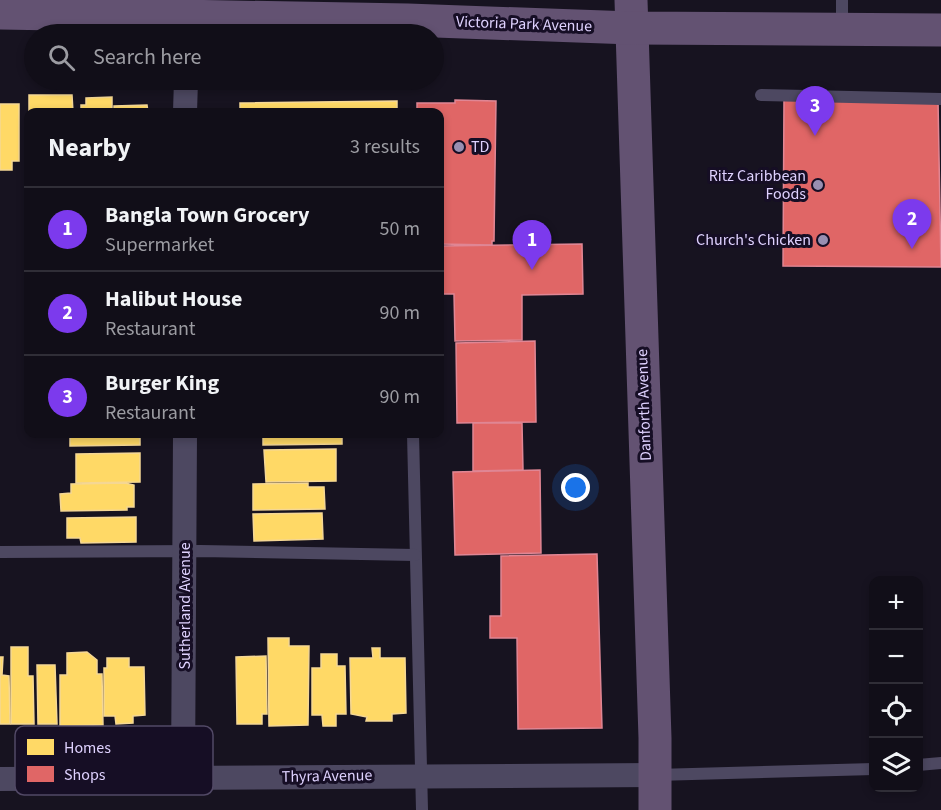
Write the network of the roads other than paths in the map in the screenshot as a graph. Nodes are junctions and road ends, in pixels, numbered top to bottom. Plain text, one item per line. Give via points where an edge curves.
1 (8, 8) edge
2 (631, 14) edge
3 (842, 15) edge
4 (166, 24) edge
5 (226, 24) edge
6 (941, 30) edge
7 (186, 90) edge
8 (760, 95) dead end
9 (941, 99) edge
10 (186, 108) edge
11 (185, 438) edge
12 (412, 438) edge
13 (185, 551) junction
14 (0, 552) edge
15 (415, 555) junction
16 (183, 726) edge
17 (941, 763) edge
18 (923, 765) edge
19 (869, 769) edge
20 (421, 775) junction
21 (655, 775) junction
22 (213, 778) edge
23 (0, 779) edge
24 (15, 779) edge
25 (422, 810) edge
26 (655, 810) edge

1 - 4 main road, Victoria Park Avenue
2 - 3 main road, Victoria Park Avenue
2 - 5 main road, Victoria Park Avenue via 408,15
2 - 21 main road, Danforth Avenue
3 - 6 main road, Victoria Park Avenue
7 - 10 street
8 - 9 lane
11 - 13 street, Sutherland Avenue
12 - 15 lane
13 - 14 lane
13 - 15 lane
13 - 16 street, Sutherland Avenue
15 - 20 lane
17 - 18 lane
19 - 21 lane
20 - 21 street, Thyra Avenue
20 - 22 street, Thyra Avenue
20 - 25 lane
21 - 26 main road, Danforth Avenue
23 - 24 street, Thyra Avenue

